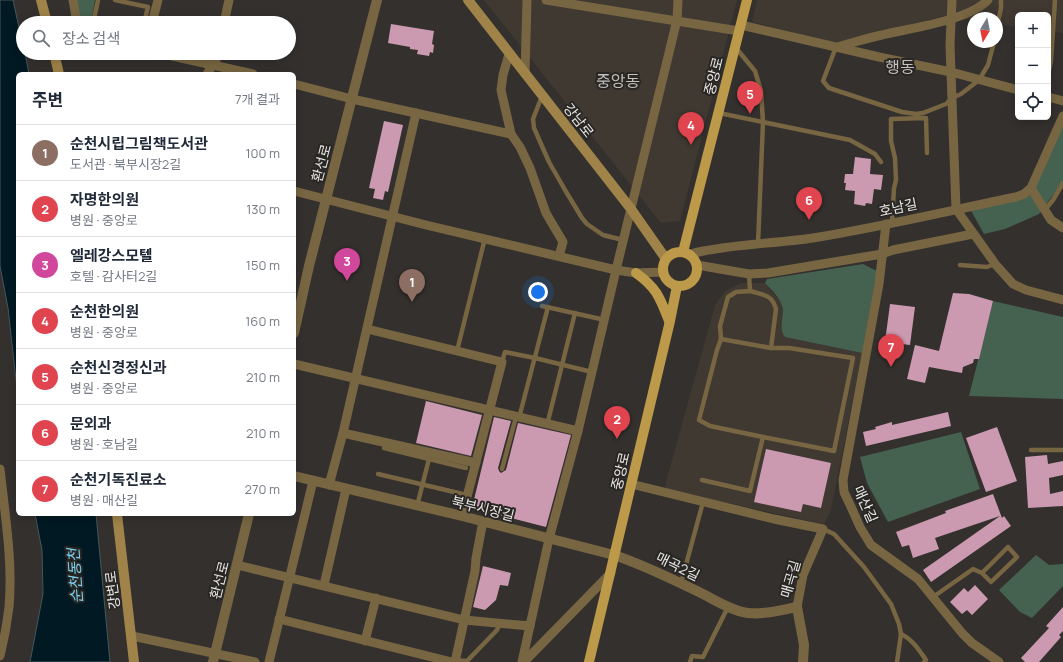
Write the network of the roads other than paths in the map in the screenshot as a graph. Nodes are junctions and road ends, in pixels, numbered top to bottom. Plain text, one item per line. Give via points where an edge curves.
1 (41, 0) edge
2 (73, 0) edge
3 (98, 0) edge
4 (116, 0) edge
5 (158, 0) edge
6 (229, 0) edge
7 (378, 0) edge
8 (468, 0) edge
9 (527, 0) edge
10 (546, 0) edge
11 (678, 0) edge
12 (747, 0) edge
13 (952, 0) edge
14 (988, 0) edge
15 (1000, 0) edge
16 (1055, 0) edge
17 (1000, 12) edge
18 (45, 16) edge
19 (76, 16) edge
20 (95, 16) edge
21 (146, 16) edge
22 (154, 16) edge
23 (226, 16) edge
24 (951, 19) junction
25 (677, 20) junction
26 (740, 28) junction
27 (735, 47) junction
28 (836, 47) junction
29 (992, 48) edge
30 (509, 54) junction
31 (56, 60) edge
32 (190, 60) edge
33 (215, 60) edge
34 (1051, 61) edge
35 (213, 65) junction
36 (59, 72) edge
37 (208, 72) edge
38 (244, 72) edge
39 (951, 72) junction
40 (525, 74) junction
41 (979, 80) junction
42 (296, 85) edge
43 (1015, 89) edge
44 (542, 96) junction
45 (952, 98) junction
46 (1051, 98) edge
47 (352, 99) junction
48 (1063, 101) edge
49 (416, 113) junction
50 (719, 113) junction
51 (1063, 116) edge
52 (763, 122) junction
53 (511, 134) junction
54 (927, 153) dead end
55 (881, 162) dead end
56 (1063, 183) edge
57 (1031, 188) junction
58 (296, 192) edge
59 (326, 200) junction
60 (631, 209) junction
61 (956, 209) junction
62 (1044, 211) junction
63 (393, 216) junction
64 (889, 223) junction
65 (1063, 228) edge
66 (973, 234) junction
67 (485, 238) junction
68 (623, 240) junction
69 (758, 244) junction
70 (686, 253) junction
71 (882, 254) junction
72 (559, 256) junction
73 (666, 259) junction
74 (995, 264) junction
75 (697, 265) junction
76 (960, 265) dead end
77 (616, 270) junction
78 (663, 272) junction
79 (636, 273) junction
80 (749, 274) junction
81 (677, 286) junction
82 (750, 291) junction
83 (1063, 300) edge
84 (542, 306) dead end
85 (548, 307) junction
86 (575, 313) junction
87 (605, 320) junction
88 (670, 321) junction
89 (296, 325) edge
90 (367, 329) junction
91 (721, 339) junction
92 (771, 348) junction
93 (457, 351) junction
94 (535, 358) junction
95 (502, 362) junction
96 (296, 364) edge
97 (562, 365) junction
98 (592, 372) junction
99 (355, 379) junction
100 (489, 411) junction
101 (518, 418) junction
102 (547, 425) junction
103 (578, 431) junction
104 (343, 433) junction
105 (763, 437) junction
106 (384, 448) dead end
107 (1031, 450) dead end
108 (1063, 450) edge
109 (429, 459) junction
110 (476, 463) junction
111 (466, 468) dead end
112 (0, 469) edge
113 (502, 469) dead end
114 (378, 474) dead end
115 (296, 477) edge
116 (702, 480) dead end
117 (313, 481) junction
118 (631, 484) junction
119 (329, 485) junction
120 (423, 485) junction
121 (346, 489) junction
122 (467, 495) junction
123 (703, 500) junction
124 (417, 506) junction
125 (117, 516) edge
126 (249, 516) edge
127 (462, 516) junction
128 (483, 522) junction
129 (823, 529) junction
130 (549, 539) junction
131 (614, 555) junction
132 (237, 565) junction
133 (610, 573) junction
134 (982, 573) junction
135 (290, 578) junction
136 (681, 583) junction
137 (324, 585) junction
138 (933, 597) junction
139 (376, 598) junction
140 (728, 606) junction
141 (796, 607) junction
142 (279, 620) junction
143 (464, 620) junction
144 (500, 623) junction
145 (530, 626) junction
146 (901, 634) junction
147 (132, 636) junction
148 (365, 641) junction
149 (0, 656) edge
150 (214, 658) edge
151 (454, 661) edge
152 (134, 662) edge
153 (255, 662) edge
154 (269, 662) edge
155 (524, 662) edge
156 (589, 662) edge
157 (690, 662) edge
158 (803, 662) edge
159 (897, 662) edge
160 (924, 662) edge
161 (998, 662) edge

1 - 18 main road
2 - 19 street
3 - 20 lane
4 - 21 lane via 148,7
5 - 22 street
6 - 23 street
7 - 47 street, 환선로
8 - 30 main road, 강남로
9 - 40 street
10 - 25 street
11 - 25 street
12 - 26 main road, 중앙로
13 - 24 street
14 - 24 street via 972,12
15 - 17 lane
16 - 34 lane
24 - 28 street
24 - 39 street
25 - 26 street
25 - 60 street
26 - 27 main road, 중앙로
26 - 28 street
27 - 50 main road, 중앙로
27 - 52 lane via 755,71 761,91
28 - 39 street
28 - 45 lane via 823,81 829,88 902,112 916,114 939,108
29 - 41 lane via 988,65
30 - 40 main road, 강남로
30 - 53 street via 501,90
31 - 36 main road
32 - 35 street
33 - 35 street
35 - 37 street
35 - 38 street
39 - 41 street
39 - 45 street
40 - 44 main road, 강남로
41 - 43 street
41 - 45 lane
42 - 47 street
44 - 60 main road, 강남로
44 - 68 lane via 533,119 534,128 549,162 587,224 603,235
45 - 61 street
46 - 48 street
47 - 49 street
47 - 59 street, 환선로
49 - 53 street
49 - 63 street
50 - 52 lane
50 - 70 main road, 중앙로
51 - 57 street
52 - 55 lane via 850,140 875,154
52 - 69 lane
53 - 72 street via 530,168 546,213 563,242
54 - 64 lane via 926,118 891,119 896,180
56 - 62 lane
57 - 61 street, 호남길 via 1016,197
57 - 62 street
58 - 59 street
59 - 63 street
59 - 89 street, 환선로
60 - 68 street
60 - 73 main road, 강남로
61 - 64 street, 호남길
61 - 66 street
62 - 65 street via 1051,220
63 - 67 street
63 - 90 street
64 - 69 street, 호남길 via 813,238
64 - 71 street, 매산길
66 - 71 street
66 - 74 street
67 - 72 street
67 - 93 lane
68 - 77 street
69 - 70 street, 호남길
70 - 73 main road via 670,254
70 - 75 main road
71 - 80 street
71 - 138 street, 매산길 via 843,487 860,527 871,545 918,579
72 - 77 street
73 - 78 main road
74 - 76 lane via 987,267
74 - 83 street via 1020,288
75 - 80 street
75 - 81 main road via 697,272 690,283
77 - 79 street
77 - 87 street
78 - 79 street
78 - 81 main road via 670,283
79 - 88 main road via 654,288
80 - 82 lane
81 - 88 main road, 중앙로
82 - 91 lane via 736,292 728,297 720,326
82 - 92 lane via 770,297 774,303 776,309
84 - 85 lane
85 - 86 lane
85 - 94 lane
86 - 87 lane
86 - 97 lane
87 - 98 street
88 - 118 main road, 중앙로
90 - 93 street
90 - 99 street
91 - 92 lane
91 - 105 lane via 699,420 710,426
92 - 105 lane via 790,348 853,358 834,451
93 - 95 street
94 - 95 lane via 505,352
94 - 97 lane
94 - 101 lane
95 - 100 street
96 - 99 street
97 - 98 lane
97 - 102 lane
98 - 103 street
99 - 100 street
99 - 104 street
100 - 101 street
100 - 110 street
101 - 102 street
101 - 113 lane
102 - 103 street
103 - 130 street
104 - 110 street
104 - 119 street
105 - 116 lane via 750,491
106 - 109 lane
107 - 108 lane
109 - 111 lane
109 - 120 lane
110 - 122 street
112 - 149 street via 10,587
114 - 120 lane
115 - 117 street, 북부시장길
117 - 119 street, 북부시장길
117 - 135 street
118 - 123 street
118 - 131 main road, 중앙로
119 - 121 street, 북부시장길
120 - 122 lane
120 - 124 lane
121 - 124 street, 북부시장길
121 - 137 street
122 - 127 street
123 - 129 street
123 - 136 lane
124 - 127 street, 북부시장길
125 - 147 main road, 강변로
126 - 132 street, 환선로
127 - 128 street, 북부시장길
128 - 130 street, 북부시장길
128 - 143 street
129 - 141 street, 매곡길 via 803,575
129 - 146 lane via 834,534 864,567 891,604
130 - 131 street, 북부시장길
130 - 145 street
131 - 133 main road, 중앙로
131 - 136 street, 매곡2길 via 658,571
132 - 135 street
132 - 150 street, 환선로
133 - 155 street
133 - 156 main road, 중앙로
134 - 134 lane via 991,582 1017,557 1008,547
134 - 138 lane via 973,569
135 - 137 street
135 - 142 street
136 - 140 street, 매곡2길
137 - 139 street
138 - 161 street, 매산길 via 962,634
139 - 143 street
139 - 148 street
140 - 141 street, 매곡2길 via 747,613
140 - 157 lane via 703,657 692,656
141 - 158 street, 매곡길 via 804,645
142 - 148 street
142 - 154 street
143 - 144 street
143 - 151 street
144 - 145 street
144 - 151 lane via 497,630 467,661
145 - 155 street
146 - 159 lane
146 - 160 lane via 917,647 926,660
147 - 150 street
147 - 152 main road, 강변로
148 - 151 street
150 - 153 street

